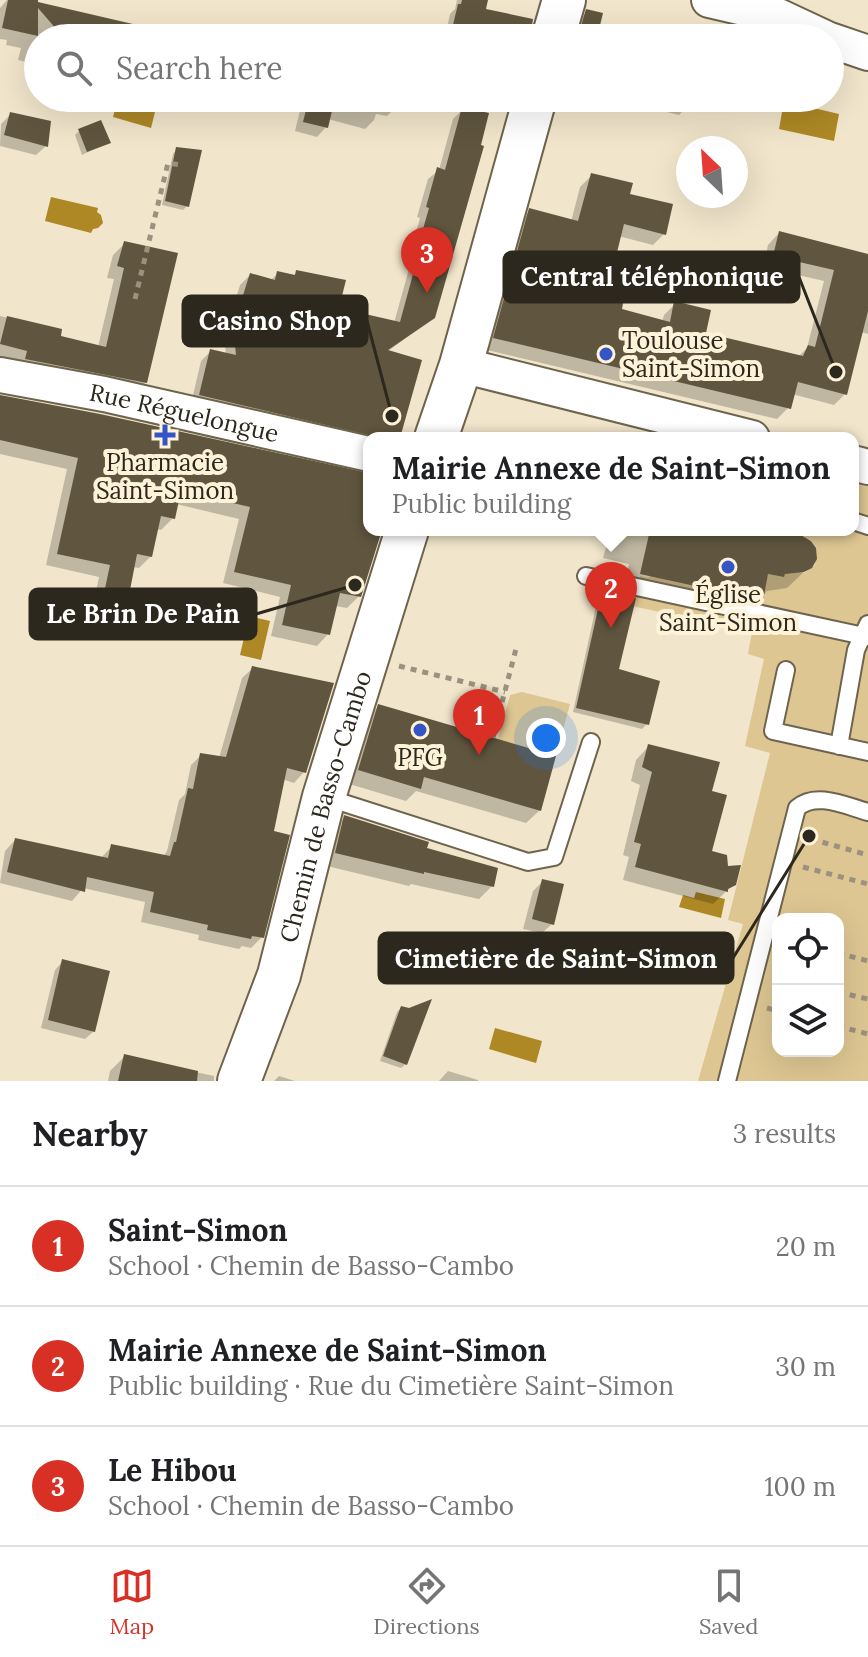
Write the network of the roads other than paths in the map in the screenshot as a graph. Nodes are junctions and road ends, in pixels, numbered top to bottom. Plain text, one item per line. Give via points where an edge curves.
1 (564, 0) edge
2 (709, 0) edge
3 (557, 24) edge
4 (795, 24) edge
5 (844, 45) edge
6 (868, 53) edge
7 (531, 112) edge
8 (461, 365) junction
9 (0, 375) edge
10 (438, 432) edge
11 (728, 432) edge
12 (363, 453) edge
13 (405, 536) edge
14 (586, 576) dead end
15 (866, 632) edge
16 (786, 670) dead end
17 (591, 742) dead end
18 (839, 746) junction
19 (868, 752) edge
20 (324, 797) junction
21 (868, 812) edge
22 (239, 1081) edge
23 (727, 1081) edge

1 - 3 street
2 - 4 street
5 - 6 street
7 - 8 street
8 - 10 street
8 - 11 street
9 - 12 street, Rue Réguelongue
13 - 20 street, Chemin de Basso-Cambo
14 - 15 lane
15 - 18 lane via 856,650
16 - 18 lane via 773,731
17 - 20 lane via 554,857 528,862
18 - 19 lane
20 - 22 street, Chemin de Basso-Cambo via 279,975
21 - 23 lane via 819,799 797,808

